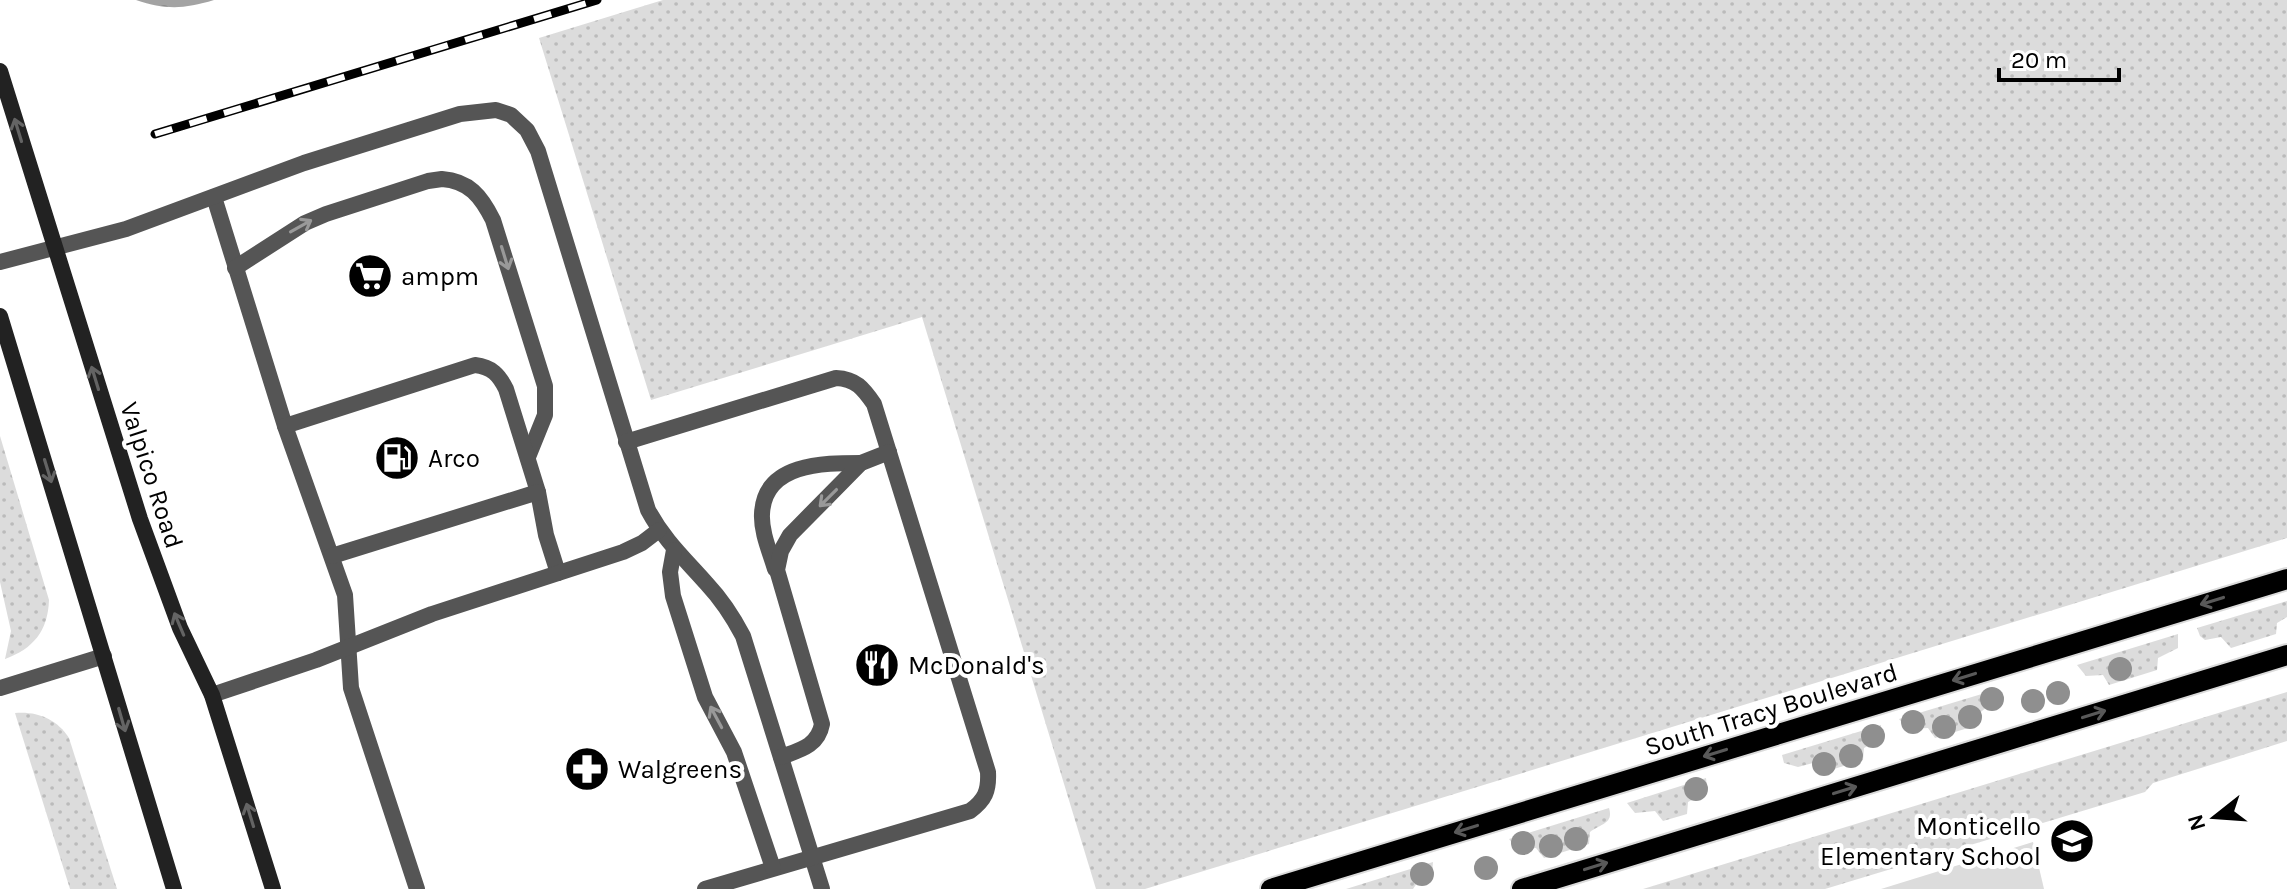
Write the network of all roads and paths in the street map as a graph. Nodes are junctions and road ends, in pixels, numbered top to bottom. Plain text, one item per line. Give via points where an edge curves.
1 (0, 71) edge
2 (214, 197) junction
3 (56, 247) junction
4 (0, 262) edge
5 (235, 268) junction
6 (0, 316) edge
7 (285, 426) junction
8 (626, 442) junction
9 (889, 452) junction
10 (528, 457) junction
11 (861, 463) junction
12 (538, 492) junction
13 (659, 530) junction
14 (674, 550) junction
15 (332, 556) junction
16 (558, 573) junction
17 (2287, 579) edge
18 (782, 591) junction
19 (349, 648) junction
20 (2287, 655) edge
21 (104, 656) junction
22 (0, 688) edge
23 (212, 695) junction
24 (781, 757) junction
25 (812, 858) junction
26 (773, 868) junction
27 (174, 889) edge
28 (273, 889) edge
29 (417, 889) edge
30 (705, 889) edge
31 (822, 889) edge
32 (1271, 889) edge
33 (1522, 889) edge

3 -> 1 main road, Valpico Road
2 - 3 lane
2 - 5 lane
2 - 8 lane via 460,114 496,110 511,115 538,151
3 - 4 lane
23 -> 3 main road, Valpico Road via 159,574
5 - 7 lane
5 -> 10 lane via 305,223 346,206 442,179 458,180 472,189 493,220 545,386 545,415
6 -> 21 main road
7 - 10 lane via 475,365 486,366 506,389
7 - 15 lane
8 - 9 lane via 836,378 861,386 874,404
8 - 13 lane
9 - 11 lane
9 - 25 lane via 989,787 970,811
10 - 12 lane
11 -> 18 lane via 790,535 777,570
11 - 18 lane via 790,472 775,480 766,494 765,537
12 - 15 lane
12 - 16 lane
13 - 14 lane
13 - 16 lane via 623,552
14 - 24 lane via 708,584 743,636
26 -> 14 lane via 734,752 705,697 673,596
15 - 19 lane via 345,595
16 - 19 lane
17 -> 32 main road, South Tracy Boulevard
18 - 24 lane via 822,724 813,743
19 - 23 lane
19 - 29 lane via 351,688
33 -> 20 main road
21 - 22 lane
21 -> 27 main road
28 -> 23 main road, Valpico Road
24 - 25 lane
25 - 26 lane
25 - 31 lane
26 - 30 lane

